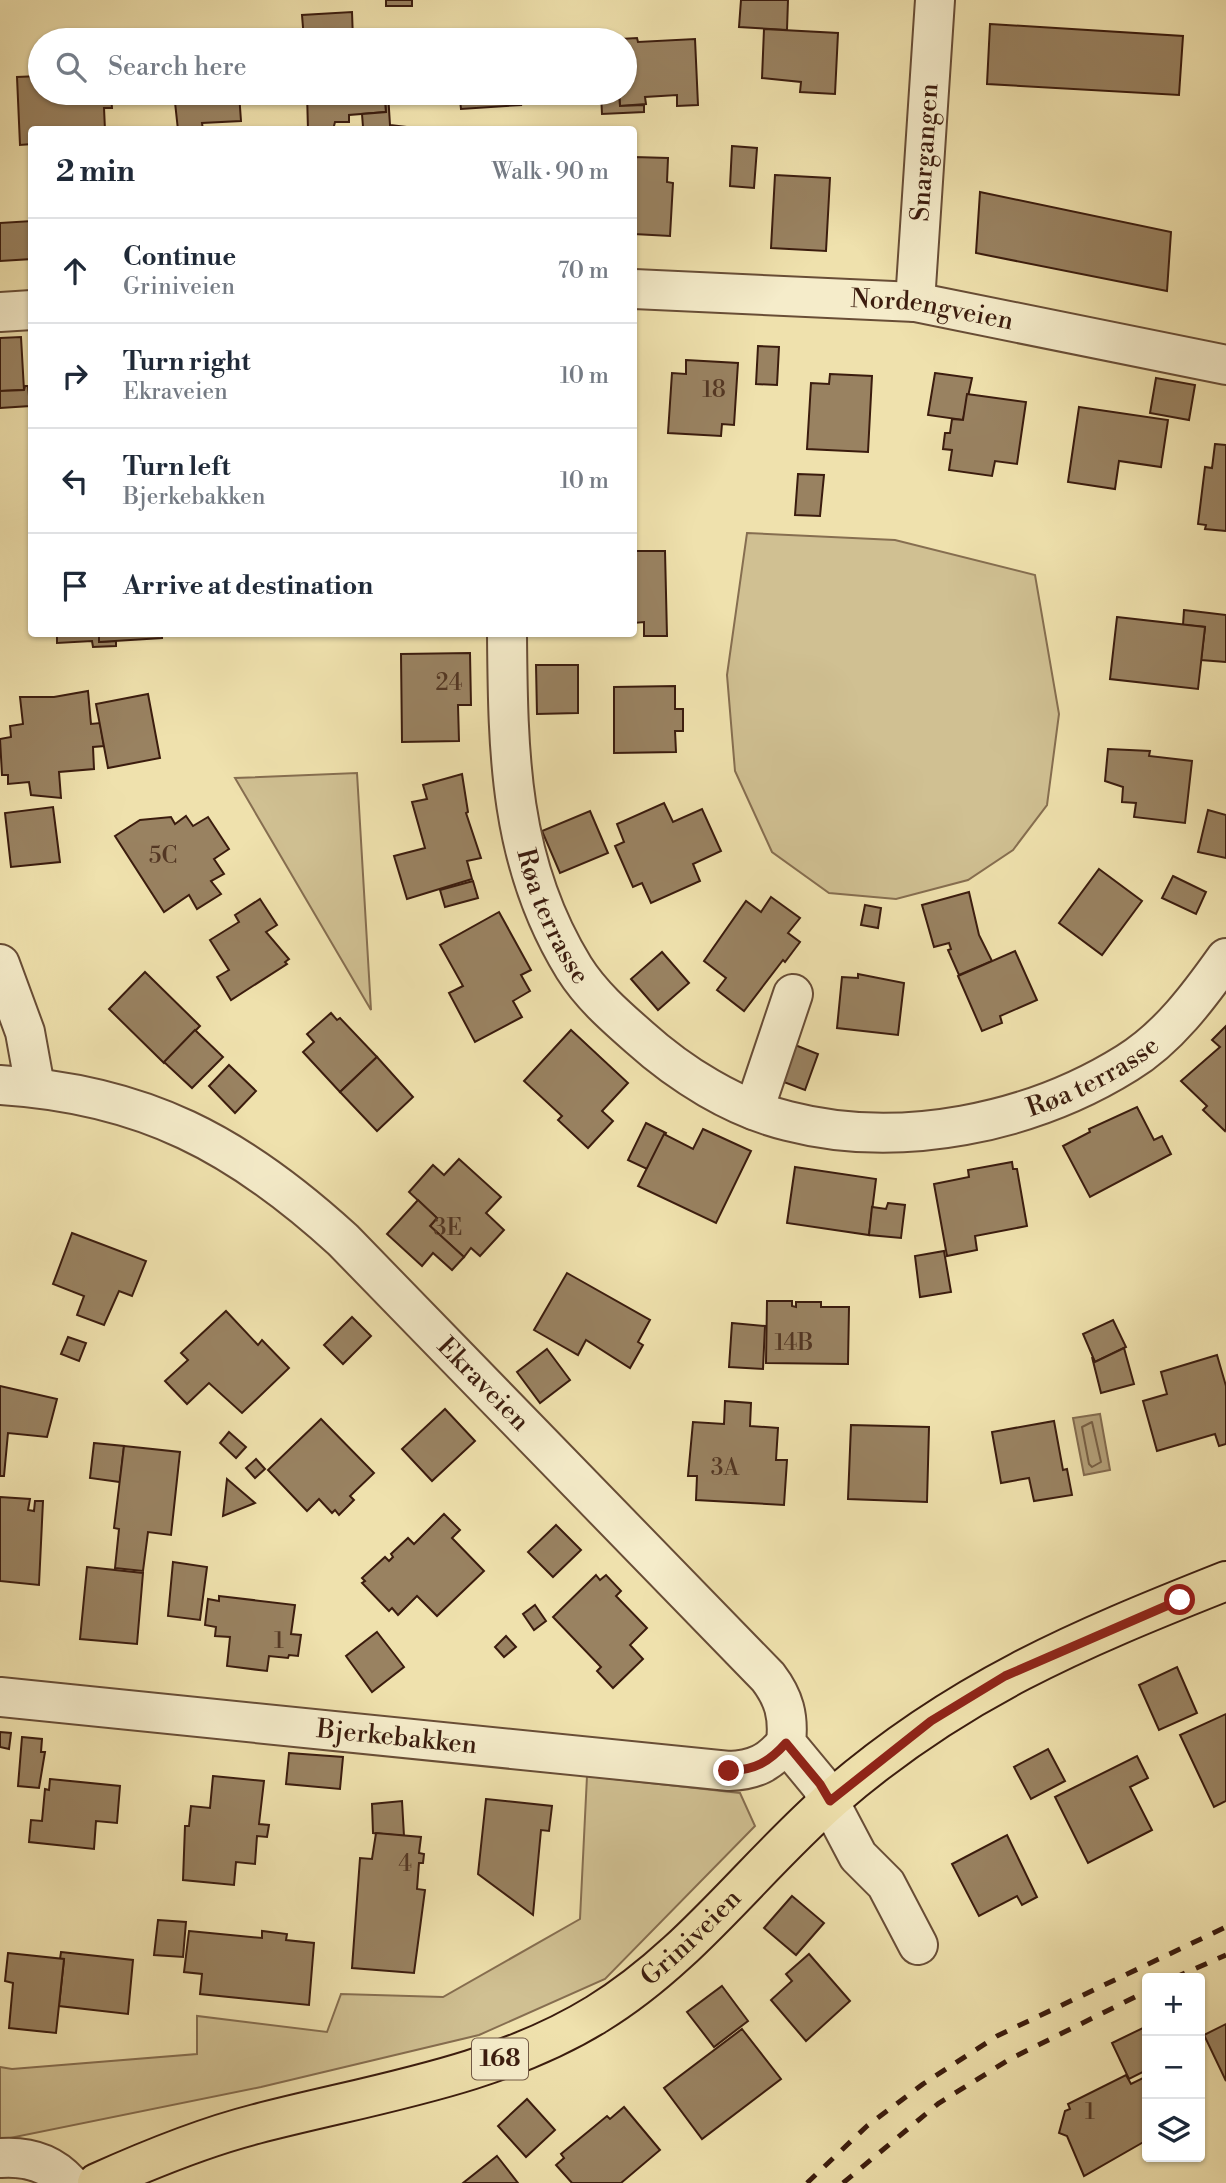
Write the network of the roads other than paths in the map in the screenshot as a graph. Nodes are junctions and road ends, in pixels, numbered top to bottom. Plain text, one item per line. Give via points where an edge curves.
1 (935, 0) edge
2 (637, 289) edge
3 (915, 302) junction
4 (28, 310) edge
5 (0, 312) edge
6 (1226, 365) edge
7 (507, 637) edge
8 (1226, 958) edge
9 (0, 964) edge
10 (793, 994) dead end
11 (17, 1086) edge
12 (754, 1110) junction
13 (1226, 1581) edge
14 (0, 1697) edge
15 (786, 1743) junction
16 (830, 1801) junction
17 (918, 1945) dead end
18 (0, 2158) edge
19 (69, 2183) edge
20 (97, 2183) edge

1 - 3 street, Snargangen
2 - 3 street, Nordengveien
3 - 6 street, Nordengveien
4 - 5 street
7 - 12 street, Røa terrasse via 512,781 519,835 551,928 575,970 603,1005 659,1055
8 - 12 street, Røa terrasse via 1169,1029 1129,1062 1061,1098 1014,1113 916,1131 865,1131 789,1122
9 - 11 street, Ekraveien via 25,1032
10 - 12 street
11 - 15 street, Ekraveien via 116,1102 203,1136 238,1155 309,1208 768,1677 785,1707
13 - 16 main road, Griniveien / 168 via 1005,1676 931,1721
14 - 15 street, Bjerkebakken via 729,1771 764,1764
15 - 16 street
16 - 17 street via 858,1856 886,1884
16 - 20 main road, Griniveien / 168 via 655,1972 568,2031 485,2065 211,2138
18 - 19 street via 35,2161 53,2168

